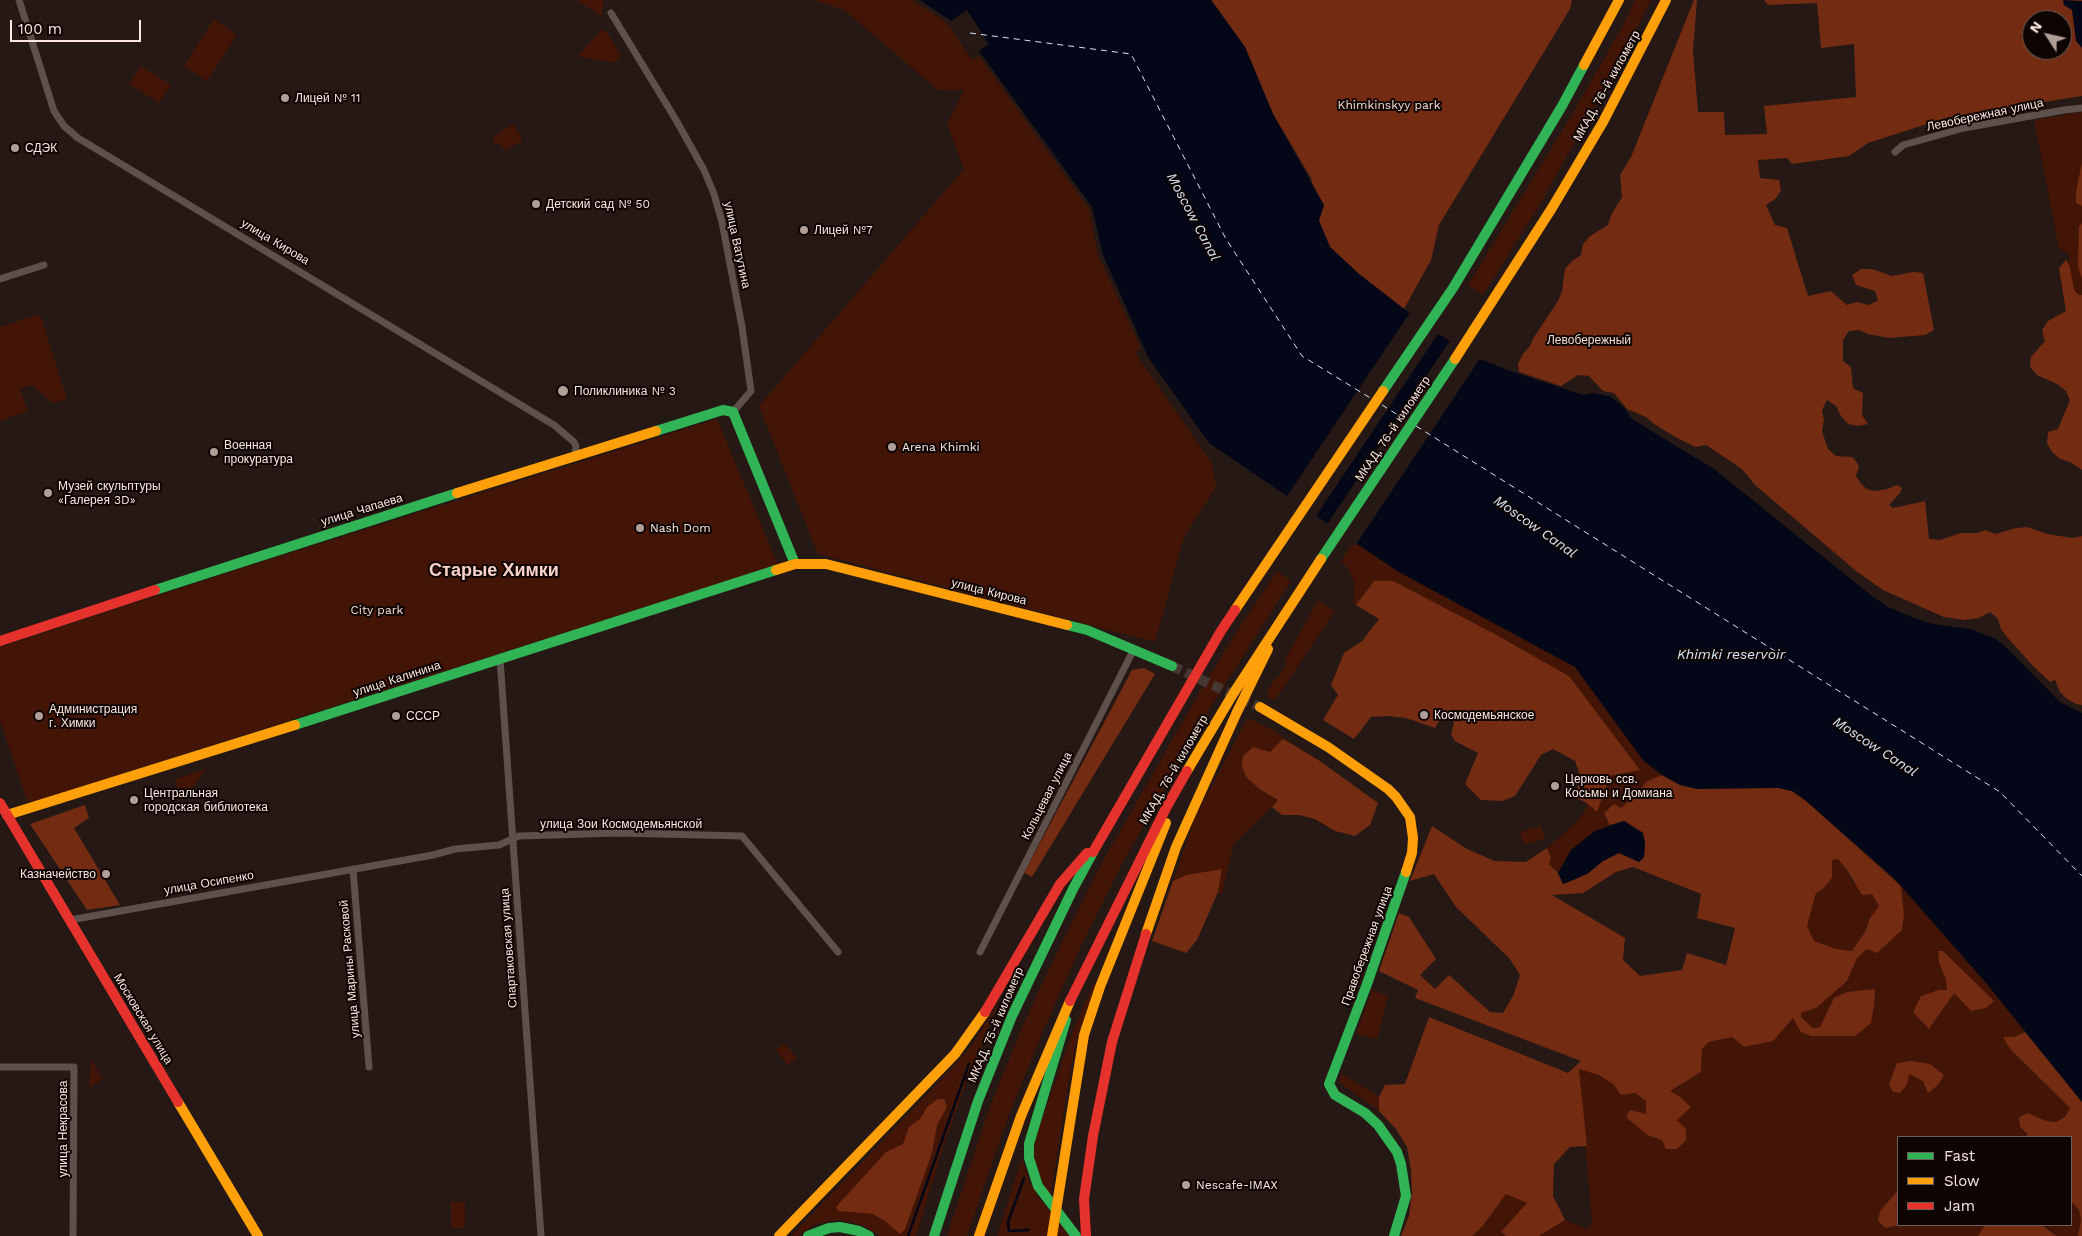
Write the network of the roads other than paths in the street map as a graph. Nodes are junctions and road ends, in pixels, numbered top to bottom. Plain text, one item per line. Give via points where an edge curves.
1 (19, 0) edge
2 (1619, 0) edge
3 (1666, 0) edge
4 (611, 13) dead end
5 (2082, 108) edge
6 (1895, 152) dead end
7 (44, 265) dead end
8 (0, 279) edge
9 (733, 412) junction
10 (575, 456) junction
11 (795, 564) junction
12 (1287, 610) junction
13 (0, 641) edge
14 (1134, 649) junction
15 (500, 659) junction
16 (1172, 666) tunnel mouth
17 (1260, 706) tunnel mouth
18 (1191, 763) junction
19 (3, 808) edge
20 (1103, 834) junction
21 (512, 840) junction
22 (353, 869) junction
23 (70, 920) junction
24 (838, 952) dead end
25 (980, 952) dead end
26 (1078, 982) junction
27 (0, 1067) edge
28 (369, 1067) dead end
29 (74, 1236) edge
30 (258, 1236) edge
31 (541, 1236) edge
32 (779, 1236) edge
33 (808, 1236) edge
34 (869, 1236) edge
35 (934, 1236) edge
36 (979, 1236) edge
37 (1052, 1236) edge
38 (1076, 1236) edge
39 (1086, 1236) edge
40 (1394, 1236) edge

1 - 10 street, улица Кирова via 54,111 78,138 554,425 574,442
2 - 20 main road via 1562,106 1453,288 1222,631
3 - 12 main road, МКАД, 76-й километр via 1603,122 1552,208
4 - 9 street, улица Ватутина via 704,170 720,213 751,391
5 - 6 street, Левобережная улица via 1964,128 1903,145
7 - 8 street
9 - 10 main road, улица Чапаева via 715,412
9 - 11 main road
10 - 13 main road, улица Чапаева
11 - 14 main road, улица Кирова via 826,564 1087,630
11 - 15 main road, улица Калинина
12 - 18 main road, МКАД, 76-й километр
12 - 39 main road via 1207,776 1153,909 1112,1042 1088,1166 1084,1199
14 - 16 main road, улица Кирова
14 - 25 street, Кольцевая улица
15 - 19 main road, улица Калинина
15 - 21 street, Спартаковская улица
17 - 40 main road, Правобережная улица via 1328,747 1388,789 1410,818 1412,853 1329,1084 1335,1095 1378,1125 1397,1152 1406,1196
18 - 26 main road, МКАД, 76-й километр via 1134,867
18 - 37 main road via 1100,987 1084,1035
19 - 23 main road, Московская улица
20 - 32 main road via 1060,884 992,1003 956,1054
20 - 35 main road, МКАД, 75-й километр via 1012,1016 978,1101
21 - 22 street, улица Зои Космодемьянской via 500,845 455,849
21 - 24 street, улица Зои Космодемьянской via 519,836 619,833 742,836
21 - 31 street, Спартаковская улица
22 - 23 street, улица Осипенко
22 - 28 street, улица Марины Расковой
23 - 30 main road, Московская улица
26 - 36 main road via 1021,1116
26 - 38 main road via 1029,1144 1032,1172 1038,1186
27 - 29 street, улица Некрасова via 74,1067
33 - 34 main road via 840,1227

